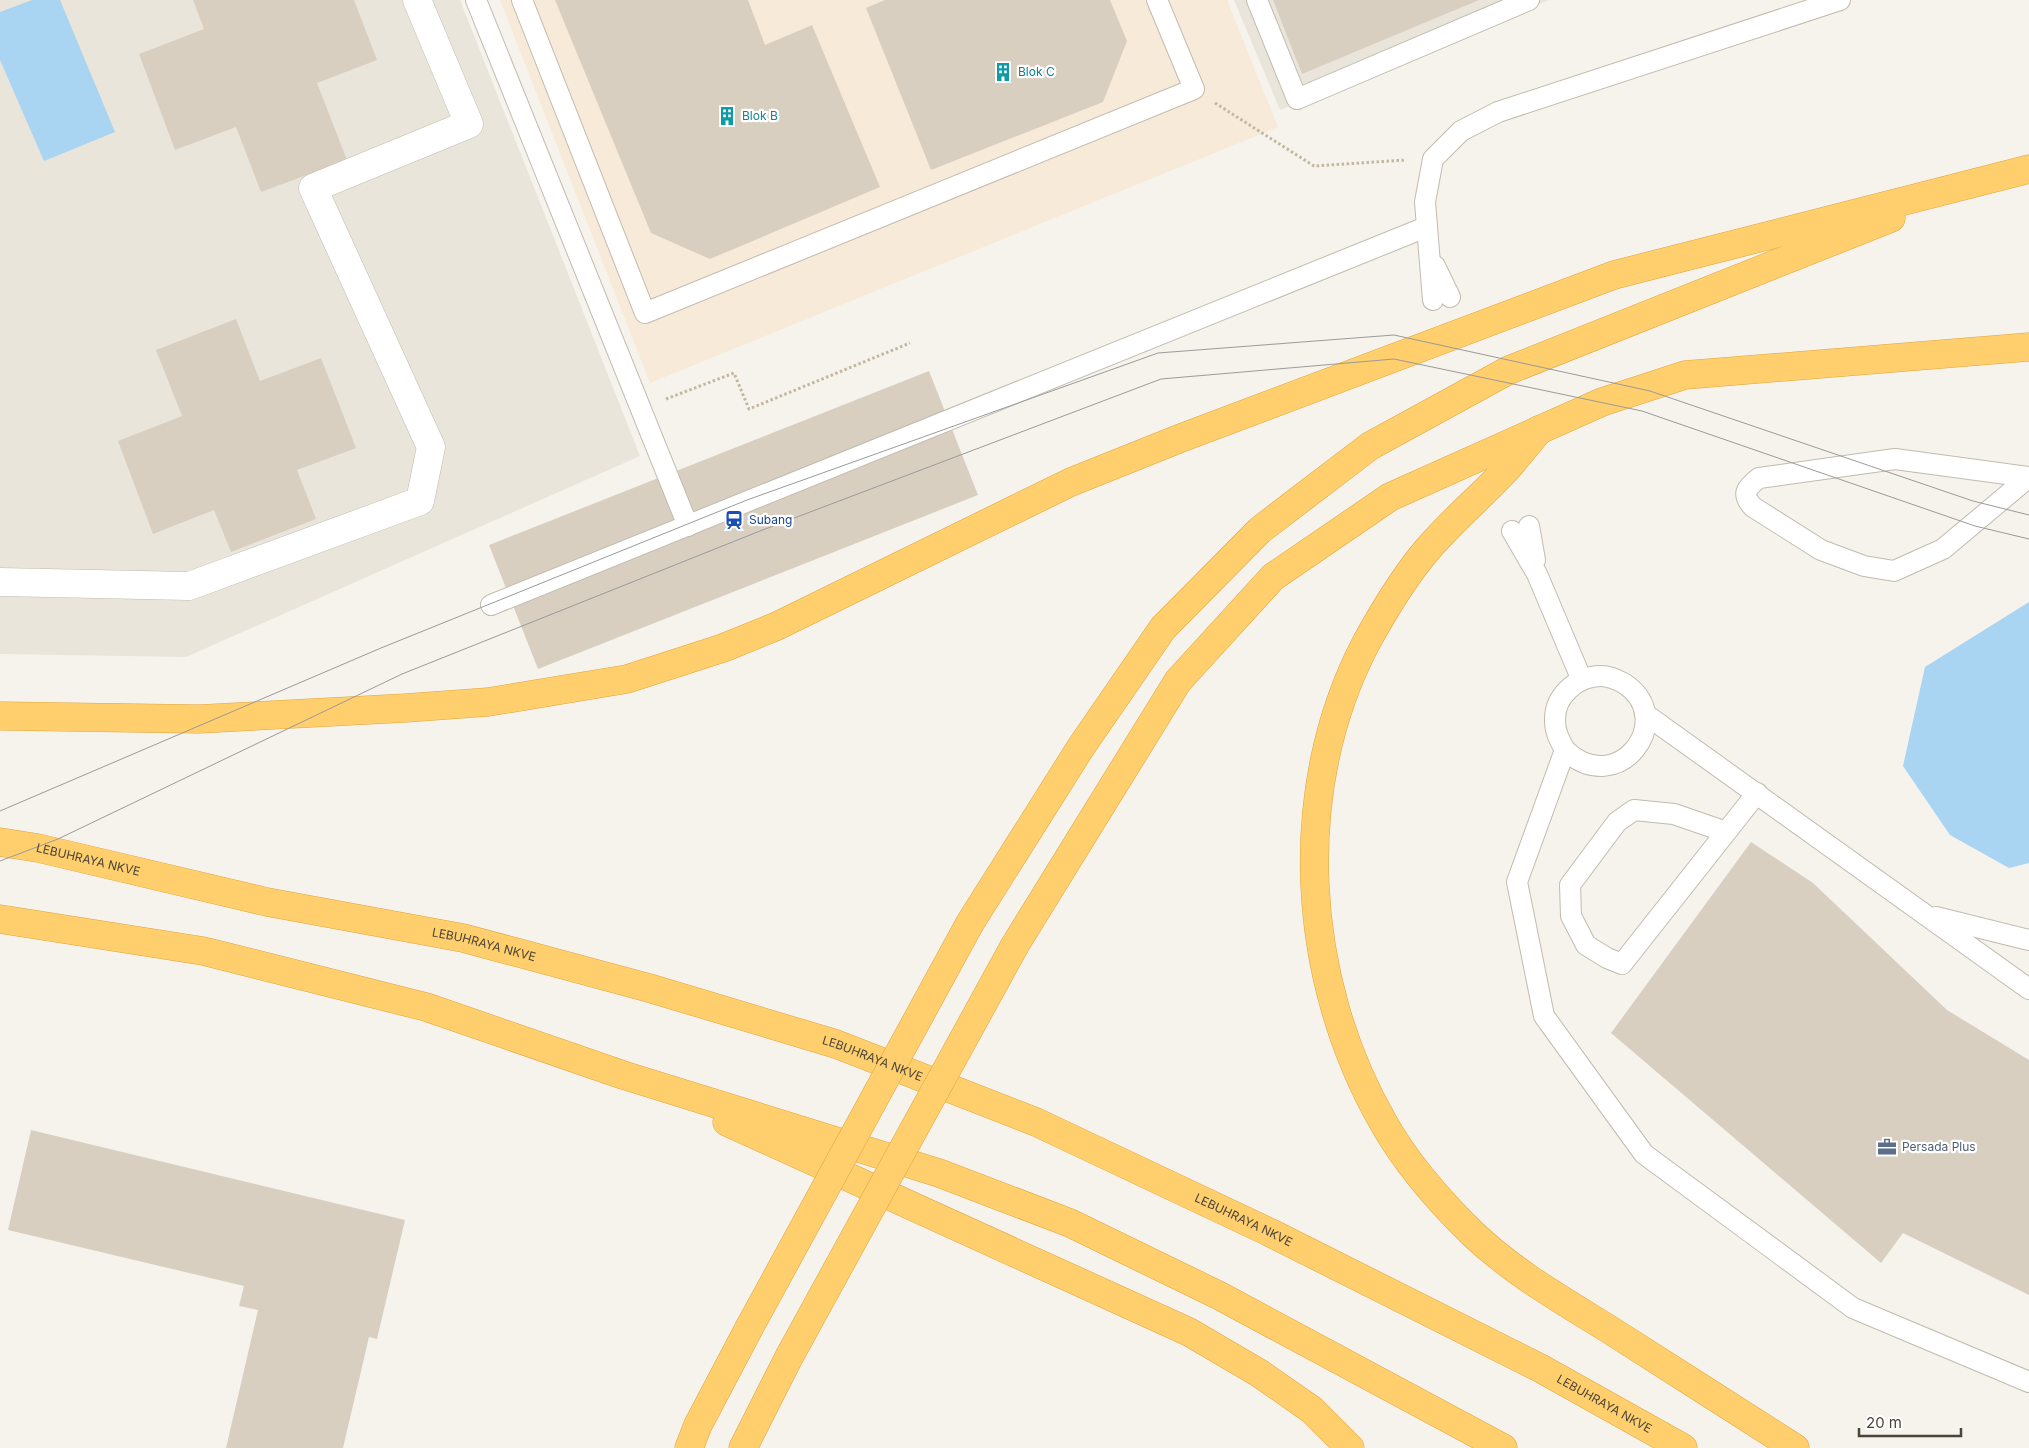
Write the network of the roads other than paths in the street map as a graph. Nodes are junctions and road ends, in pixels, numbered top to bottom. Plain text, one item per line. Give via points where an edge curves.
1 (417, 0) edge
2 (476, 0) edge
3 (522, 0) edge
4 (1157, 0) edge
5 (1257, 0) edge
6 (1529, 0) edge
7 (1840, 0) edge
8 (2018, 171) edge
9 (1426, 227) junction
10 (1441, 298) dead end
11 (2029, 347) edge
12 (1539, 430) junction
13 (2029, 477) edge
14 (688, 526) junction
15 (1520, 529) dead end
16 (0, 582) edge
17 (491, 605) dead end
18 (1581, 678) junction
19 (1645, 714) junction
20 (0, 716) edge
21 (1565, 750) junction
22 (1757, 793) junction
23 (1726, 832) junction
24 (0, 842) edge
25 (1925, 914) junction
26 (0, 919) edge
27 (2029, 940) edge
28 (2029, 989) edge
29 (623, 1075) junction
30 (2029, 1382) edge
31 (689, 1448) edge
32 (743, 1448) edge
33 (1350, 1448) edge
34 (1503, 1448) edge
35 (1683, 1448) edge
36 (1795, 1448) edge

1 - 16 street via 469,124 313,188 431,447 420,501 189,586
2 - 14 lane
3 - 4 lane via 645,313 1194,90
5 - 6 lane via 1297,99
7 - 9 lane via 1498,112 1461,131 1433,159 1425,202
8 - 20 highway via 1614,275 1071,482 777,626 723,648 627,679 488,702 406,708 199,719
8 - 31 highway, bridge via 1509,370 1370,446 1260,530 1163,628 1081,747 970,923 748,1330
9 - 10 lane
9 - 14 lane
11 - 12 highway via 1685,376 1602,402
12 - 32 highway, bridge via 1390,497 1272,577 1178,681 1015,945 789,1357
12 - 36 highway via 1503,473 1426,552 1367,643 1342,695 1326,750 1314,858 1316,922 1326,974 1339,1024 1383,1122 1406,1158 1441,1202 1523,1276
13 - 13 lane via 1943,549 1894,571 1864,566 1821,550 1753,507 1746,500 1745,492 1759,478 1895,459
14 - 17 lane
15 - 18 lane
18 - 19 lane via 1602,676 1617,679 1633,690
18 - 21 lane via 1560,700 1555,720
19 - 21 lane via 1645,730 1639,746 1614,765 1584,764
19 - 22 lane
21 - 30 lane via 1516,882 1544,1016 1644,1154 1853,1308
22 - 23 lane
22 - 25 lane
23 - 23 lane via 1622,964 1586,945 1571,916 1570,885 1617,822 1634,810 1674,814
24 - 35 highway, LEBUHRAYA NKVE via 267,902 463,938 649,988 836,1044 1036,1122 1269,1232 1540,1368
25 - 27 lane
25 - 28 lane
26 - 29 highway via 203,952 417,1005
29 - 33 highway via 1189,1332 1312,1410
29 - 34 highway via 939,1173 1070,1223 1220,1296

